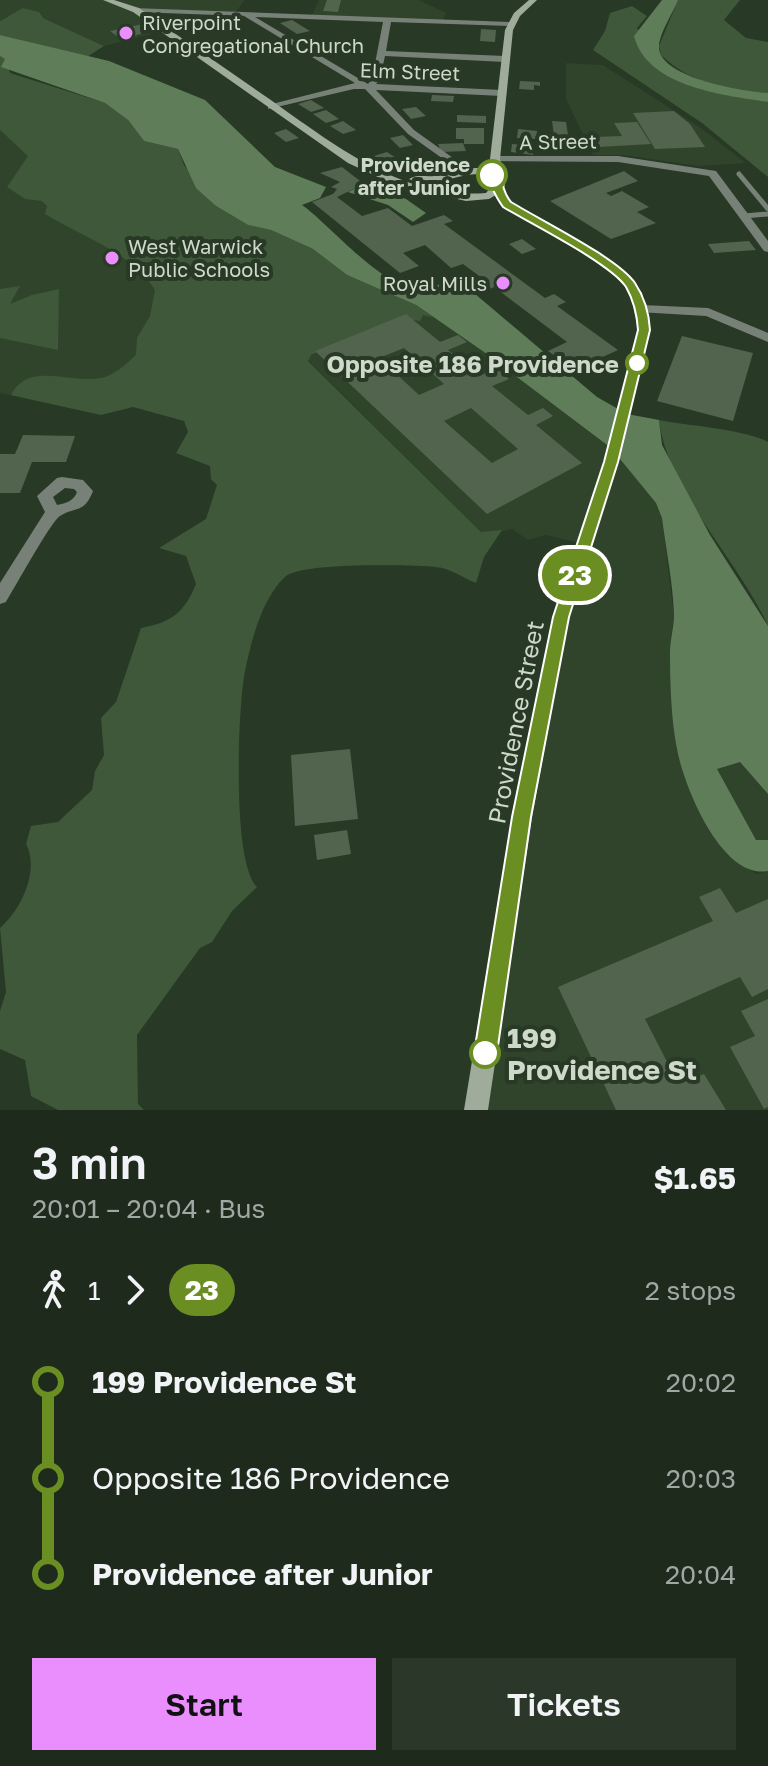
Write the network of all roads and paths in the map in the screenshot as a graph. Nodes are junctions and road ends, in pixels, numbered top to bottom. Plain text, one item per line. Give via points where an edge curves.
1 (107, 0) edge
2 (533, 0) edge
3 (119, 1) edge
4 (136, 10) junction
5 (246, 15) junction
6 (388, 19) junction
7 (513, 20) junction
8 (382, 53) junction
9 (505, 59) junction
10 (369, 88) junction
11 (502, 93) junction
12 (271, 107) junction
13 (439, 156) junction
14 (495, 159) junction
15 (467, 170) junction
16 (739, 174) dead end
17 (385, 176) junction
18 (445, 176) junction
19 (498, 186) junction
20 (451, 194) junction
21 (474, 198) junction
22 (507, 204) junction
23 (768, 212) edge
24 (744, 216) junction
25 (768, 249) edge
26 (642, 309) junction
27 (767, 336) edge
28 (53, 512) dead end
29 (0, 597) edge
30 (476, 1110) edge

1 - 3 main road
2 - 7 main road
3 - 4 main road
4 - 5 street
4 - 12 main road
5 - 6 street
5 - 10 street
6 - 7 street
6 - 8 street
7 - 9 main road
8 - 9 street
8 - 10 street
9 - 11 main road
10 - 11 street, Elm Street
10 - 12 street, Elm Street via 354,86
10 - 13 street
11 - 14 main road
12 - 17 main road via 329,148
13 - 15 street
13 - 18 street
14 - 15 main road
14 - 19 main road
14 - 24 street, A Street via 622,159 712,173
15 - 18 main road
15 - 19 main road via 489,174
16 - 23 lane
17 - 18 main road
17 - 20 main road
18 - 20 main road via 442,186
19 - 21 main road via 489,196
19 - 22 main road
20 - 21 main road
21 - 22 main road
22 - 26 main road via 609,267 629,283
23 - 24 lane
24 - 25 street, A Street
26 - 27 street via 708,312
26 - 30 main road, Providence Street via 641,352 561,617 522,817
28 - 29 street

